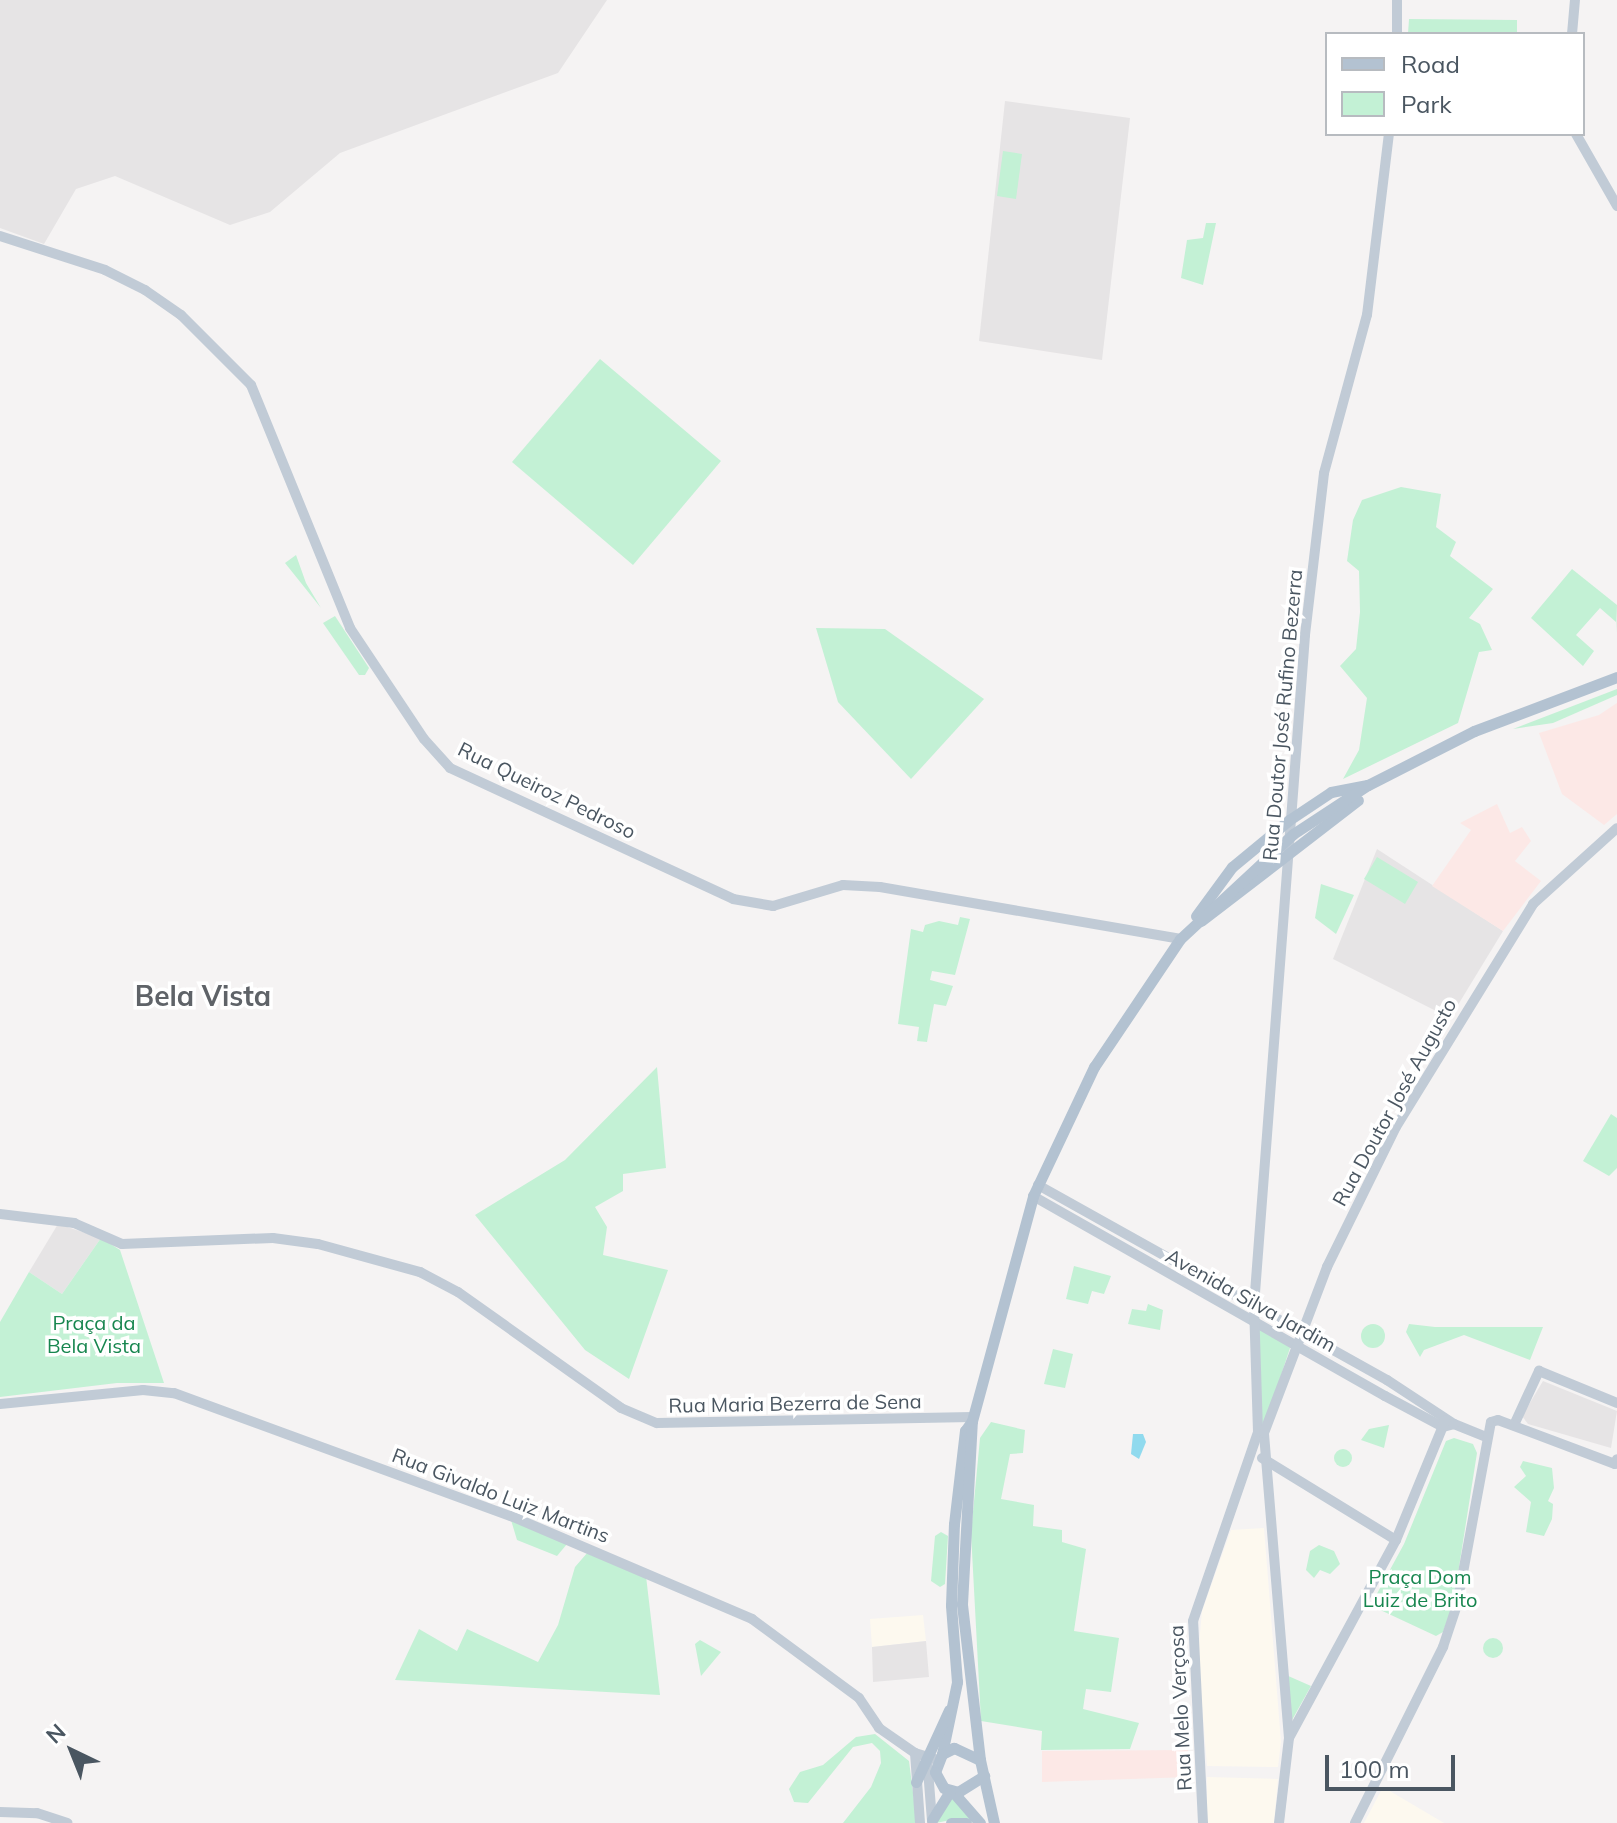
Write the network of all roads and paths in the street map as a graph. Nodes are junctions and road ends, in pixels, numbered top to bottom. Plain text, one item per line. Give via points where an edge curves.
1 (1397, 0) edge
2 (1575, 0) edge
3 (1397, 32) edge
4 (1572, 32) edge
5 (1389, 136) edge
6 (1577, 136) edge
7 (1617, 206) edge
8 (0, 236) edge
9 (1617, 677) edge
10 (1386, 776) junction
11 (1368, 785) junction
12 (1289, 820) junction
13 (1617, 828) edge
14 (1288, 853) junction
15 (1190, 928) junction
16 (1180, 939) junction
17 (1036, 1190) junction
18 (0, 1214) edge
19 (1254, 1306) junction
20 (1253, 1322) junction
21 (1301, 1333) junction
22 (1296, 1346) junction
23 (1617, 1403) edge
24 (0, 1404) edge
25 (972, 1419) junction
26 (1448, 1422) junction
27 (1514, 1425) junction
28 (1261, 1432) junction
29 (1486, 1437) junction
30 (1258, 1458) junction
31 (1616, 1462) edge
32 (1247, 1473) junction
33 (1264, 1476) junction
34 (1396, 1540) junction
35 (1289, 1738) junction
36 (931, 1756) junction
37 (980, 1760) junction
38 (984, 1776) junction
39 (916, 1782) joint
40 (951, 1792) junction
41 (0, 1812) edge
42 (928, 1822) edge
43 (67, 1823) edge
44 (951, 1823) edge
45 (966, 1823) edge
46 (980, 1823) edge
47 (994, 1823) edge
48 (1203, 1823) edge
49 (1279, 1823) edge
50 (1355, 1823) edge

1 - 3 main road
2 - 4 main road
5 - 12 main road, Rua Doutor José Rufino Bezerra via 1367,315 1324,473
6 - 7 main road
8 - 16 main road, Rua Queiroz Pedroso via 105,270 181,315 251,385 350,628 424,739 450,768 733,899 775,906 843,885 880,887
9 - 10 main road via 1474,731
10 - 11 main road
10 - 14 main road
11 - 12 main road via 1331,792
11 - 15 main road via 1257,865
12 - 14 main road, Rua Doutor José Rufino Bezerra
12 - 15 main road via 1232,867
13 - 21 main road, Rua Doutor José Augusto via 1561,875 1524,917 1362,1187
14 - 15 main road
14 - 19 main road, Rua Doutor José Rufino Bezerra
15 - 16 main road
16 - 17 main road via 1094,1067
17 - 19 main road, Avenida Silva Jardim
17 - 20 main road, Avenida Silva Jardim
17 - 25 main road
18 - 25 main road, Rua Maria Bezerra de Sena via 74,1223 122,1244 273,1238 303,1242 420,1272 458,1292 621,1408 657,1423
19 - 20 main road, Rua Doutor José Rufino Bezerra
19 - 21 main road, Avenida Silva Jardim
20 - 22 main road, Avenida Silva Jardim
20 - 28 main road, Rua Doutor José Rufino Bezerra
21 - 22 main road, Rua Doutor José Augusto
21 - 26 main road, Avenida Silva Jardim
22 - 26 main road, Avenida Silva Jardim
22 - 28 main road, Rua Doutor José Augusto
23 - 27 main road via 1539,1371
24 - 36 main road, Rua Givaldo Luiz Martins via 143,1390 174,1393 575,1540 752,1619 859,1698 879,1728
25 - 36 main road via 965,1431 954,1524 956,1695
25 - 37 main road via 962,1604
26 - 29 main road, Avenida Silva Jardim
26 - 34 main road
27 - 29 main road via 1496,1419
27 - 31 main road
28 - 30 main road
29 - 50 main road via 1448,1635
30 - 32 main road, Rua Melo Verçosa
30 - 33 main road
30 - 34 main road
32 - 33 main road
32 - 48 main road, Rua Melo Verçosa via 1194,1609
33 - 35 main road
34 - 35 main road
35 - 49 main road
36 - 37 main road via 961,1748
36 - 39 main road
36 - 40 main road via 937,1778
36 - 42 main road
37 - 38 main road
38 - 40 main road via 965,1791
38 - 47 main road
39 - 42 main road
40 - 42 main road
40 - 46 main road
41 - 43 main road via 37,1813
44 - 45 main road

